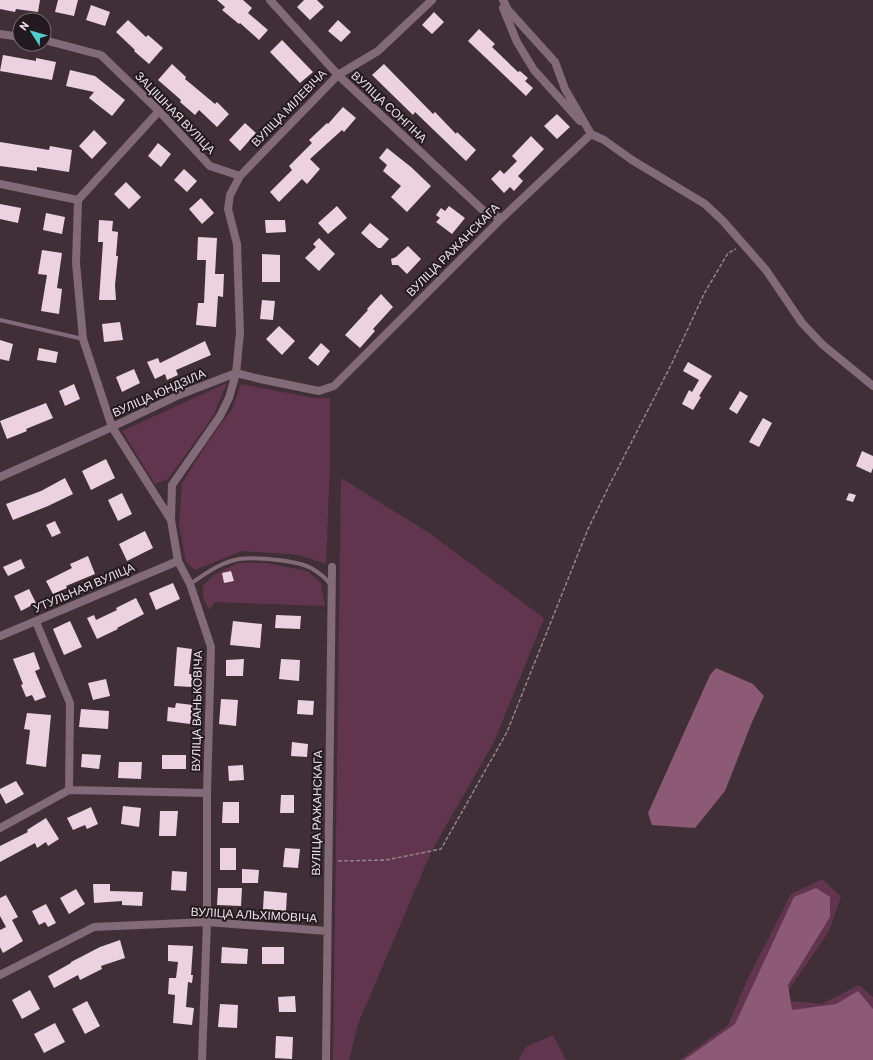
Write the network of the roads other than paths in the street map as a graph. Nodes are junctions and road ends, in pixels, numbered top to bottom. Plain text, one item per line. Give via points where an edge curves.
1 (270, 0) edge
2 (432, 0) edge
3 (499, 0) edge
4 (503, 0) edge
5 (0, 34) edge
6 (12, 36) edge
7 (52, 42) edge
8 (338, 75) junction
9 (159, 111) junction
10 (591, 134) junction
11 (240, 176) junction
12 (0, 184) edge
13 (78, 200) junction
14 (502, 218) junction
15 (0, 320) edge
16 (82, 339) junction
17 (236, 373) junction
18 (873, 386) edge
19 (112, 427) junction
20 (0, 477) edge
21 (171, 520) junction
22 (178, 561) junction
23 (332, 567) dead end
24 (190, 584) junction
25 (332, 586) junction
26 (36, 622) junction
27 (0, 636) edge
28 (69, 790) junction
29 (208, 792) junction
30 (0, 828) edge
31 (207, 922) junction
32 (327, 931) junction
33 (0, 975) edge
34 (202, 1060) edge
35 (326, 1060) edge

1 - 8 street, ВУЛІЦА СОНГІНА
2 - 8 street, ВУЛІЦА МІЛЕВІЧА via 378,51
3 - 10 street via 534,70
4 - 10 street via 508,10 555,62 565,89
5 - 6 street
7 - 9 street, ЗАЦІШНАЯ ВУЛІЦА via 101,55
8 - 11 street, ВУЛІЦА МІЛЕВІЧА
8 - 14 street, ВУЛІЦА СОНГІНА via 486,213
9 - 11 street, ЗАЦІШНАЯ ВУЛІЦА via 210,166
9 - 13 street
10 - 14 street, ВУЛІЦА РАЖАНСКАГА
10 - 18 street via 705,204 766,270 802,323 823,345
11 - 17 street via 230,195 228,209 237,244 240,333
12 - 13 street
13 - 16 street, ВУЛІЦА ВАНЬКОВІЧА via 76,262
14 - 17 street, ВУЛІЦА РАЖАНСКАГА via 334,386 319,391
15 - 16 lane
16 - 19 street, ВУЛІЦА ВАНЬКОВІЧА
17 - 19 street, ВУЛІЦА ЮНДЗІЛА via 179,395
17 - 21 street via 229,398 220,416 172,485
19 - 20 street, ВУЛІЦА ЮНДЗІЛА
19 - 21 street, ВУЛІЦА ВАНЬКОВІЧА
21 - 22 street, ВУЛІЦА ВАНЬКОВІЧА
22 - 24 street, ВУЛІЦА ВАНЬКОВІЧА
22 - 26 street, УТУЛЬНАЯ ВУЛІЦА
23 - 25 street, ВУЛІЦА РАЖАНСКАГА
24 - 25 lane via 216,567 238,559 263,559 311,568 326,578
24 - 29 street, ВУЛІЦА ВАНЬКОВІЧА via 211,647
25 - 32 street, ВУЛІЦА РАЖАНСКАГА
26 - 27 street, УТУЛЬНАЯ ВУЛІЦА
26 - 28 street via 70,703
28 - 29 street
28 - 30 street
29 - 31 street, ВУЛІЦА ВАНЬКОВІЧА
31 - 32 street, ВУЛІЦА АЛЬХІМОВІЧА
31 - 33 street, ВУЛІЦА АЛЬХІМОВІЧА via 94,927
31 - 34 street, ВУЛІЦА ВАНЬКОВІЧА
32 - 35 street, ВУЛІЦА РАЖАНСКАГА

